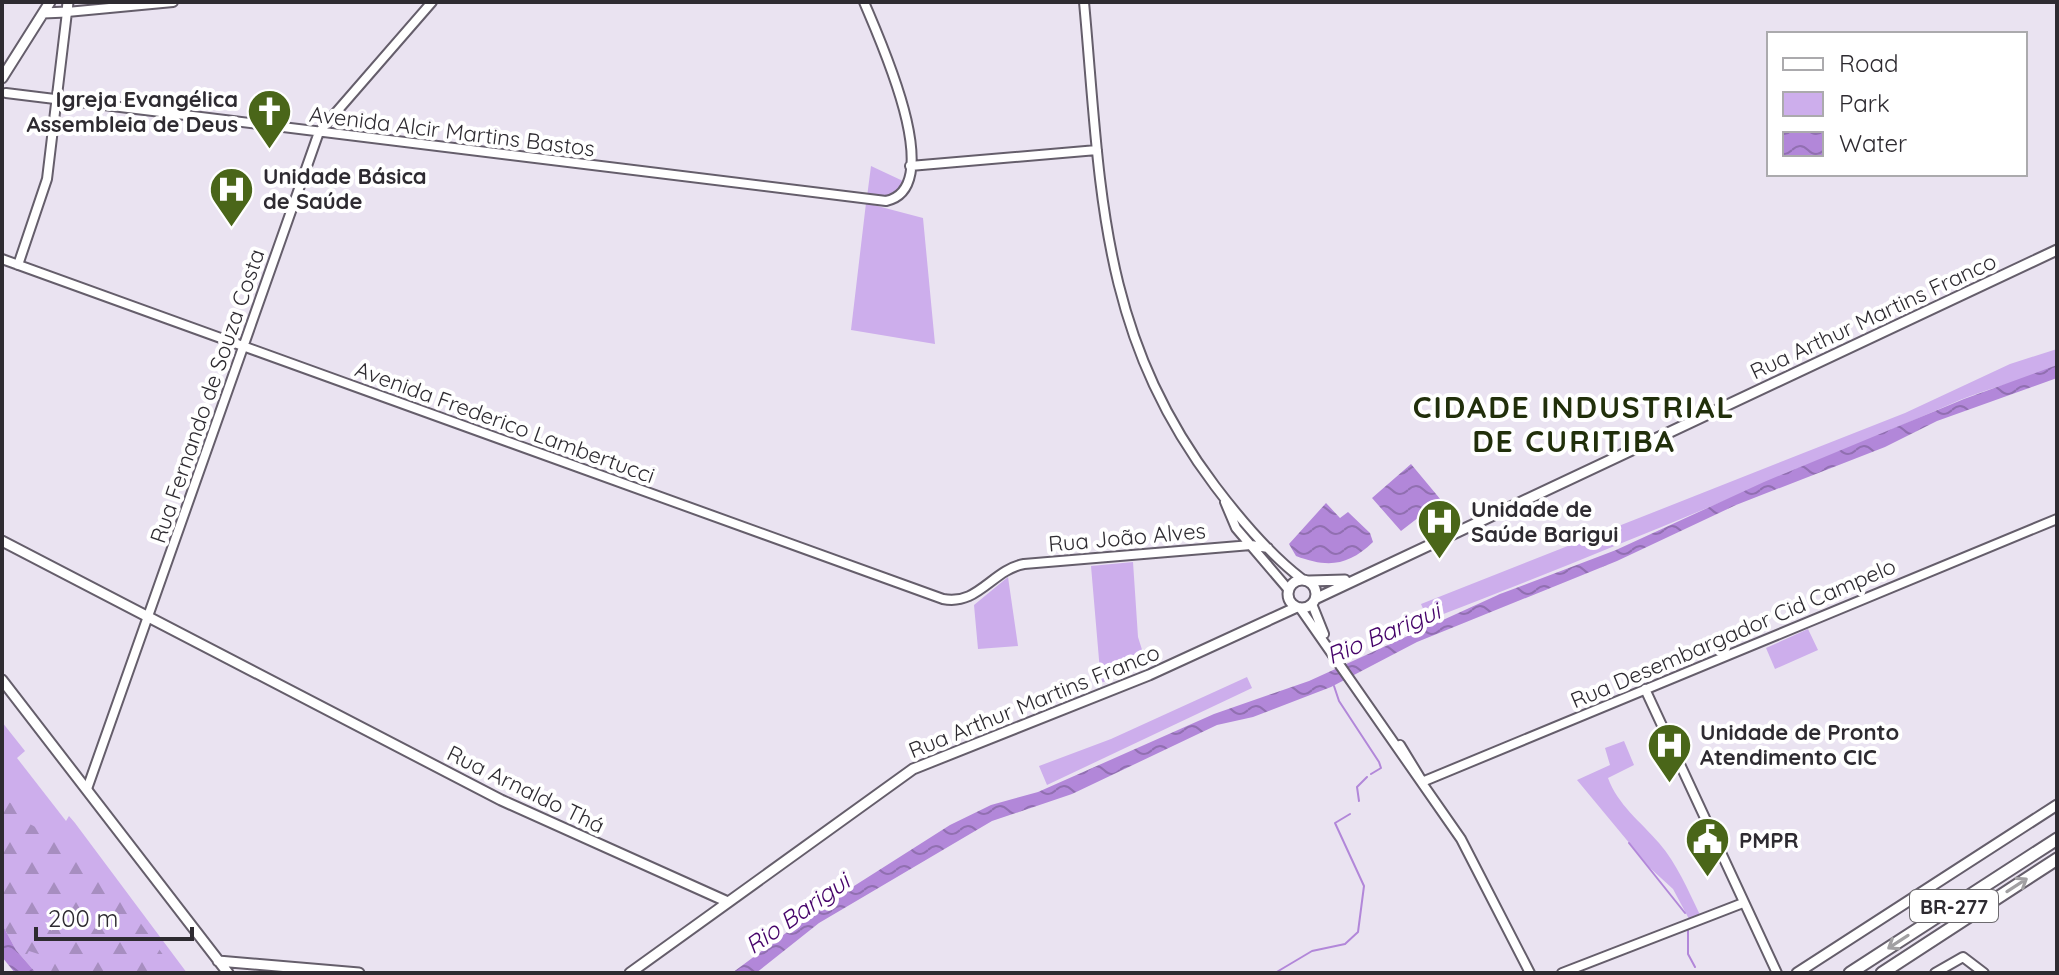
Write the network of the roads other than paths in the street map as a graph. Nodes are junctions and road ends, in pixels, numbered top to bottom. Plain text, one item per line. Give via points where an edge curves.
1 (50, 2) edge
2 (173, 2) edge
3 (432, 2) edge
4 (864, 2) edge
5 (1084, 2) edge
6 (68, 7) edge
7 (43, 13) junction
8 (2, 80) edge
9 (4, 95) edge
10 (57, 100) junction
11 (319, 132) junction
12 (1097, 150) junction
13 (910, 166) junction
14 (2057, 250) edge
15 (2, 259) edge
16 (18, 265) junction
17 (243, 346) junction
18 (1223, 497) junction
19 (2057, 519) edge
20 (2, 541) edge
21 (1251, 545) junction
22 (1268, 548) junction
23 (1356, 577) junction
24 (993, 580) joint
25 (1305, 580) junction
26 (1288, 591) junction
27 (1313, 602) junction
28 (1299, 607) junction
29 (148, 617) junction
30 (1267, 619) junction
31 (1330, 649) junction
32 (2, 680) edge
33 (1645, 689) junction
34 (1422, 782) junction
35 (87, 789) junction
36 (2057, 805) edge
37 (2057, 839) edge
38 (2057, 859) edge
39 (728, 902) junction
40 (1743, 903) junction
41 (218, 961) junction
42 (244, 963) junction
43 (231, 973) edge
44 (359, 973) edge
45 (630, 973) edge
46 (1527, 973) edge
47 (1562, 973) edge
48 (1777, 973) edge
49 (1797, 973) edge
50 (1850, 973) edge
51 (1882, 973) edge
52 (1935, 973) edge
53 (1984, 973) edge

1 - 7 main road
2 - 6 street
3 - 11 street, Rua Fernando de Souza Costa
4 - 13 street via 906,112
5 - 12 street
6 - 7 main road
6 - 10 street
7 - 8 main road
8 - 9 street
9 - 10 street, Avenida Alcir Martins Bastos
10 - 11 street, Avenida Alcir Martins Bastos
10 - 16 street via 47,179
11 - 13 street, Avenida Alcir Martins Bastos via 873,201 894,199 905,189
11 - 17 street, Rua Fernando de Souza Costa
12 - 13 street
12 - 18 street via 1108,243 1124,312 1167,417
14 - 23 main road, Rua Arthur Martins Franco
15 - 16 street, Avenida Frederico Lambertucci
16 - 17 street, Avenida Frederico Lambertucci
17 - 24 street, Avenida Frederico Lambertucci via 937,597 963,600
17 - 29 street, Rua Fernando de Souza Costa
18 - 21 street via 1233,524
18 - 22 street
19 - 33 street, Rua Desembargador Cid Campelo
20 - 29 main road, Rua Arnaldo Thá
21 - 22 street, Rua João Alves
21 - 24 street, Rua João Alves via 1024,564
21 - 26 street
22 - 25 street
23 - 25 main road, Rua Arthur Martins Franco via 1330,583
23 - 27 main road, Rua Arthur Martins Franco
25 - 26 main road, Rua Arthur Martins Franco
25 - 27 main road via 1316,591
26 - 28 main road
26 - 30 main road, Rua Arthur Martins Franco
27 - 28 main road, Rua Arthur Martins Franco
27 - 31 street
28 - 30 main road, Rua Arthur Martins Franco
28 - 31 street
29 - 35 street, Rua Fernando de Souza Costa
29 - 39 main road, Rua Arnaldo Thá via 522,810
30 - 39 main road, Rua Arthur Martins Franco via 1126,684 922,764
31 - 34 street
32 - 35 main road
33 - 34 street, Rua Desembargador Cid Campelo
33 - 40 street
34 - 46 street via 1473,859
35 - 41 main road
36 - 49 main road
37 -> 50 highway, BR-277
51 -> 38 highway, BR-277
39 - 45 main road, Rua Arthur Martins Franco
40 - 47 street
40 - 48 street
41 - 42 main road
41 - 43 main road
42 - 43 main road
42 - 44 main road
52 - 53 street via 1960,957

